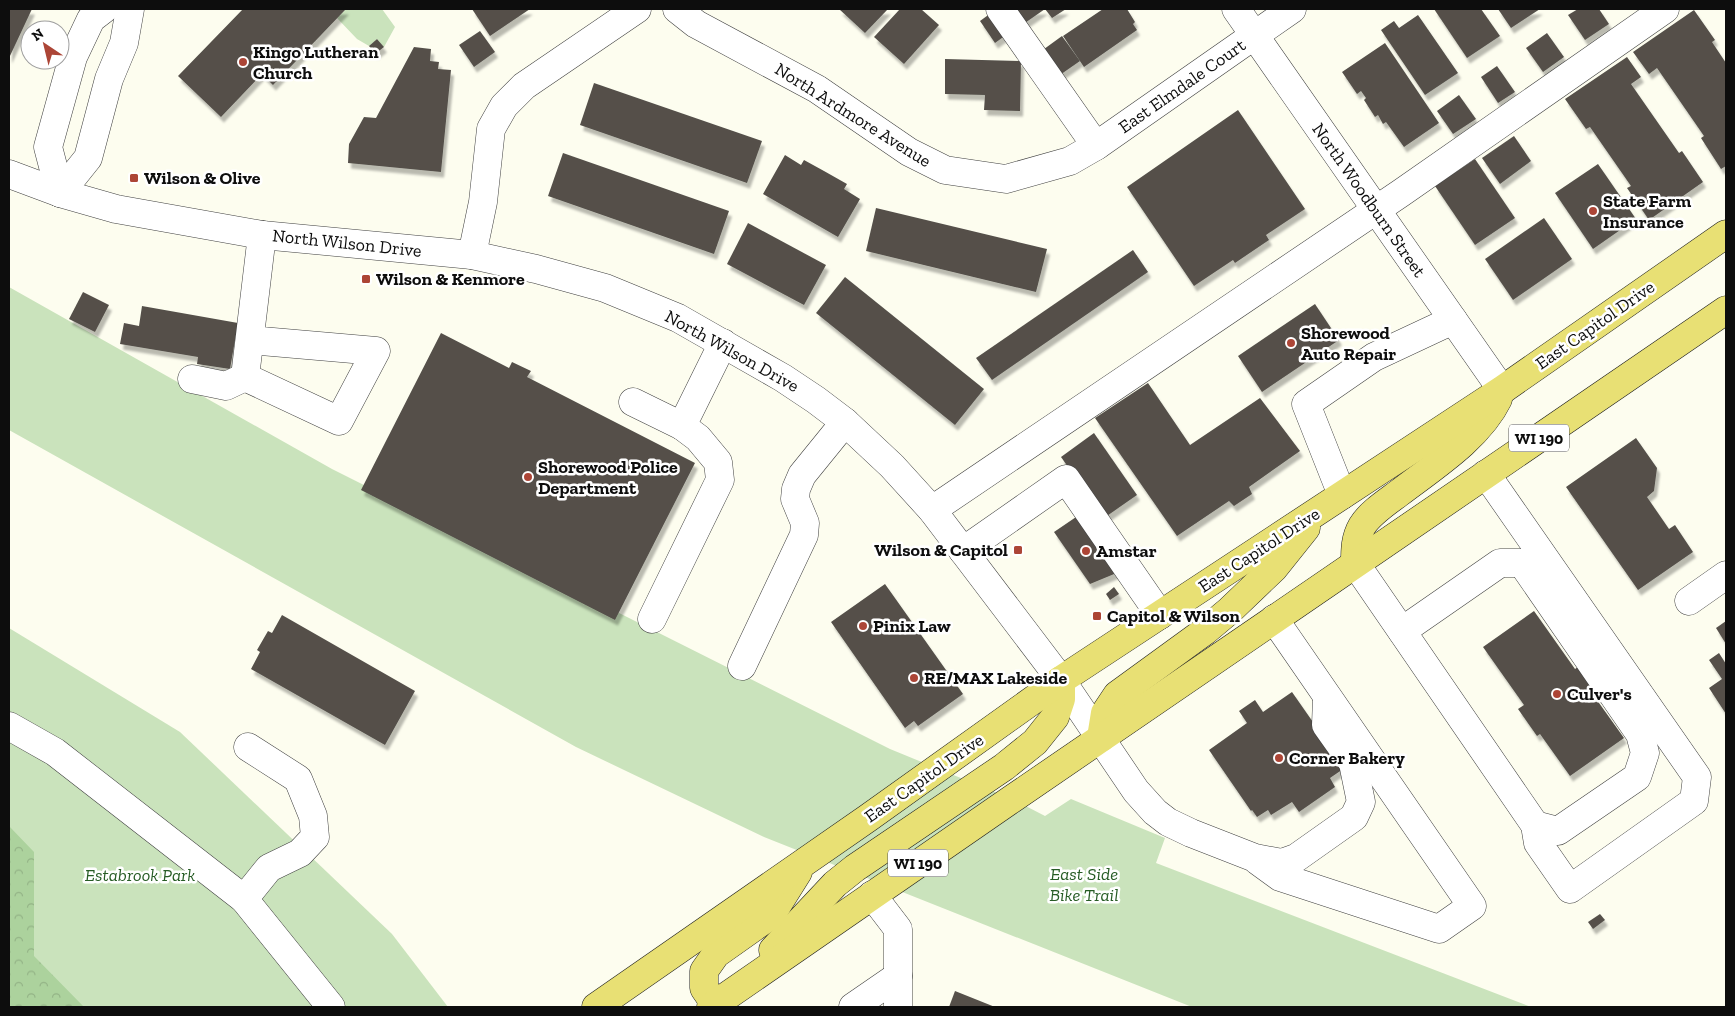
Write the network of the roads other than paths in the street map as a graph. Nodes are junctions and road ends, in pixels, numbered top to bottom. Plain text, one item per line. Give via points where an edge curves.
1 (104, 9) edge
2 (130, 9) edge
3 (636, 9) edge
4 (677, 9) edge
5 (1000, 9) edge
6 (1236, 9) edge
7 (1292, 9) edge
8 (1664, 9) edge
9 (1254, 35) junction
10 (1096, 146) junction
11 (1070, 160) joint
12 (9, 174) edge
13 (60, 193) junction
14 (1375, 210) junction
15 (1726, 234) edge
16 (262, 235) junction
17 (472, 255) junction
18 (1726, 310) edge
19 (1453, 320) junction
20 (250, 340) junction
21 (723, 343) junction
22 (245, 377) junction
23 (192, 379) dead end
24 (1502, 390) junction
25 (633, 402) dead end
26 (845, 422) junction
27 (682, 426) junction
28 (1486, 474) junction
29 (1331, 502) junction
30 (932, 510) junction
31 (963, 551) junction
32 (1528, 553) junction
33 (1355, 564) junction
34 (1726, 575) edge
35 (1689, 601) dead end
36 (1160, 615) junction
37 (652, 619) dead end
38 (1274, 620) junction
39 (1402, 631) junction
40 (742, 666) dead end
41 (1061, 680) junction
42 (1327, 697) junction
43 (9, 726) edge
44 (1101, 738) junction
45 (248, 747) dead end
46 (1535, 825) junction
47 (1255, 858) junction
48 (804, 863) junction
49 (872, 894) junction
50 (244, 899) junction
51 (898, 976) junction
52 (720, 1002) edge
53 (330, 1007) edge
54 (596, 1007) edge
55 (853, 1007) edge
56 (898, 1007) edge

1 - 13 street via 91,20 73,57 48,147
2 - 13 street via 124,44 109,79 88,158
3 - 17 street via 524,86 504,106 491,129
4 - 11 street, North Ardmore Avenue via 696,24 817,89 909,152 945,170 1006,178
5 - 10 street
6 - 9 street, North Woodburn Street
7 - 9 street, East Elmdale Court
8 - 14 street
9 - 10 street, East Elmdale Court
9 - 14 street, North Woodburn Street
10 - 11 street, East Elmdale Court
12 - 13 street, North Wilson Drive
13 - 16 street, North Wilson Drive via 116,209
14 - 19 street, North Woodburn Street
14 - 30 street
15 - 24 main road, East Capitol Drive
16 - 17 street, North Wilson Drive
16 - 20 street
17 - 21 street, North Wilson Drive via 605,288 678,318
18 - 28 main road, WI 190
19 - 24 street, North Woodburn Street
19 - 29 street via 1374,357 1306,404
20 - 22 street
20 - 22 street via 376,351 339,421
21 - 26 street, North Wilson Drive via 783,378
21 - 27 street
22 - 23 street via 226,386
24 - 29 main road, East Capitol Drive
24 - 33 main road via 1492,412 1471,436 1363,524 1356,544
25 - 27 street
26 - 30 street, North Wilson Drive
26 - 40 street via 802,475 796,489 795,499 805,523 804,535
27 - 37 street via 698,438 718,462 720,480
28 - 32 street
28 - 33 main road, WI 190
29 - 36 main road, East Capitol Drive
29 - 44 main road via 1274,568 1230,610 1117,695 1105,713
30 - 31 street, North Wilson Drive
31 - 36 street via 1066,479
31 - 41 street, North Wilson Drive
32 - 39 street via 1500,563
32 - 46 street via 1640,734 1645,753 1637,777 1558,831
32 - 46 street via 1697,777 1694,801 1570,890 1538,843
33 - 38 main road, WI 190
33 - 39 street
34 - 35 street
36 - 41 main road, East Capitol Drive
38 - 42 street
38 - 44 main road, WI 190
39 - 46 street
41 - 44 street, North Wilson Drive
41 - 48 main road, East Capitol Drive
41 - 52 main road via 1061,699 1055,717 1036,742 834,884
42 - 47 street via 1326,725 1353,763 1360,802 1354,817 1296,858 1282,862
42 - 47 street via 1472,906 1439,929 1280,877
43 - 50 street via 55,752
44 - 47 street, North Wilson Drive via 1136,790 1168,822
44 - 49 main road, WI 190
45 - 50 street via 298,779 313,816 314,837 300,852 269,868
48 - 52 main road via 771,915 716,954 704,971 704,988
48 - 54 main road, East Capitol Drive
49 - 51 street via 898,929
49 - 52 main road, WI 190
50 - 53 street
51 - 55 street
51 - 56 street

